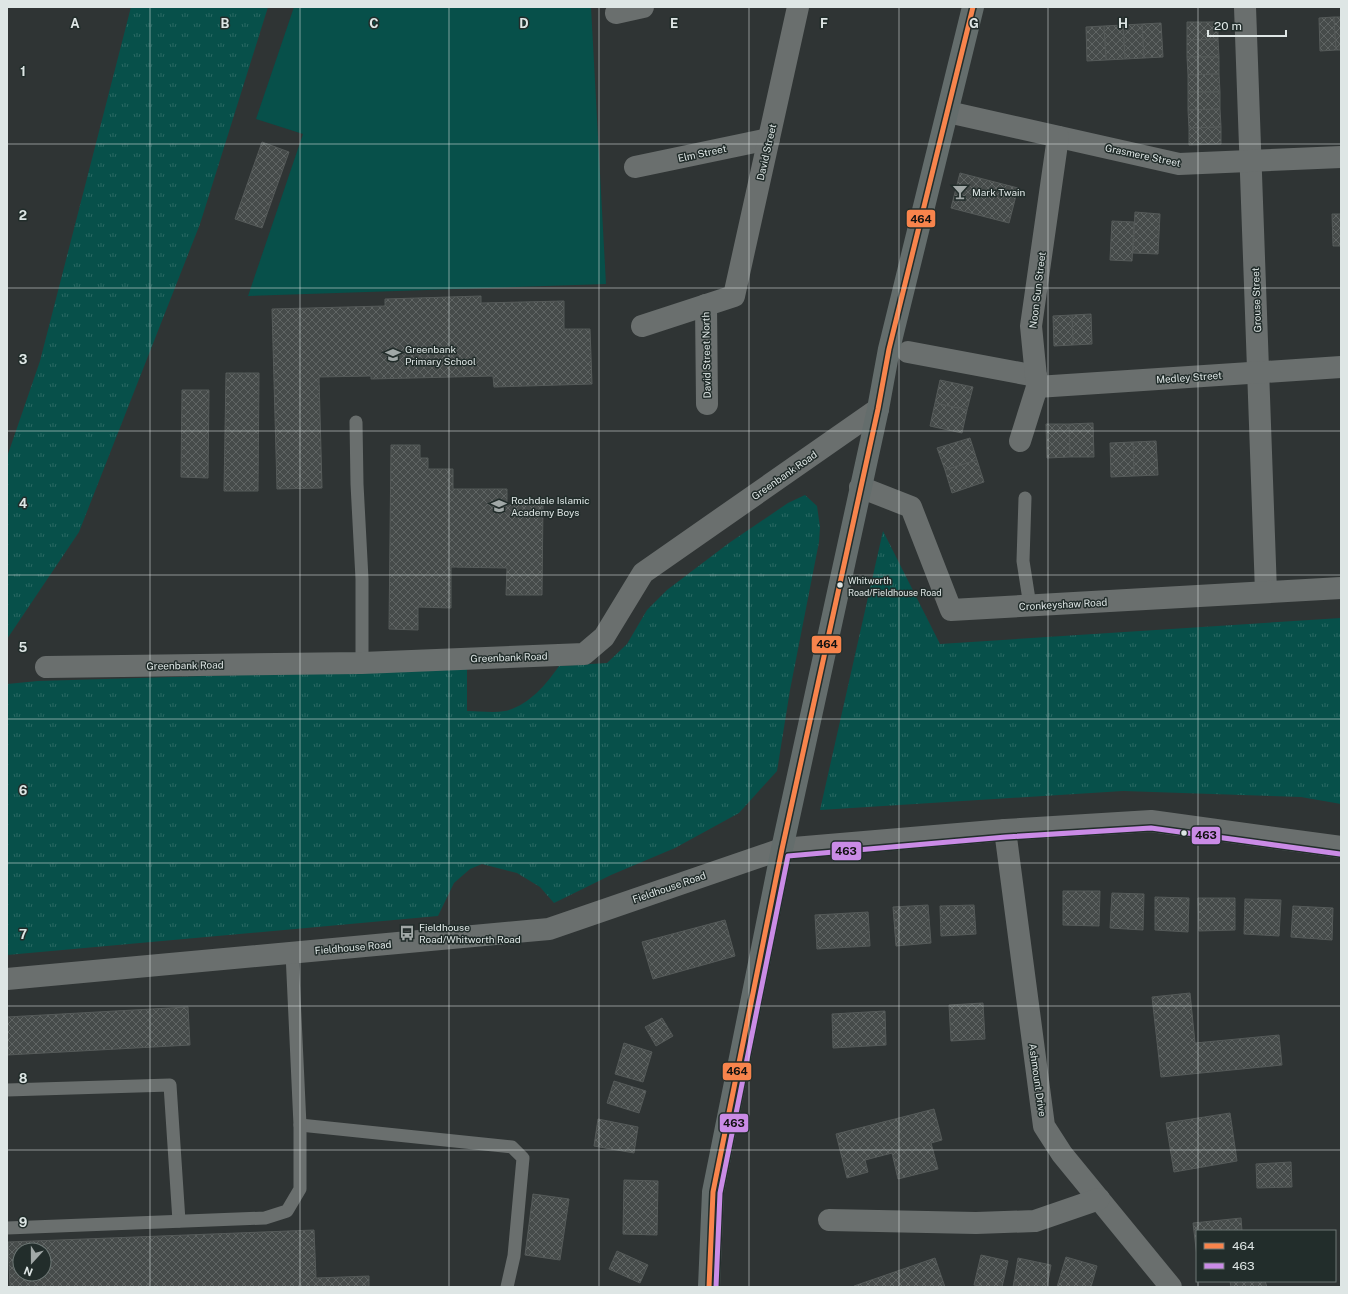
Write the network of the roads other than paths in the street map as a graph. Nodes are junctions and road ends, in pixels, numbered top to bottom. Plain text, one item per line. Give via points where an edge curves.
1 (643, 7) edge
2 (798, 7) edge
3 (973, 7) edge
4 (1245, 7) edge
5 (616, 13) dead end
6 (948, 112) junction
7 (1058, 137) junction
8 (769, 139) junction
9 (1341, 157) edge
10 (1251, 161) junction
11 (635, 167) dead end
12 (706, 305) junction
13 (642, 326) dead end
14 (908, 352) dead end
15 (1341, 367) edge
16 (1258, 372) junction
17 (1036, 382) junction
18 (707, 404) dead end
19 (878, 409) junction
20 (356, 422) dead end
21 (1020, 441) dead end
22 (860, 487) junction
23 (1025, 498) dead end
24 (1341, 588) edge
25 (1266, 592) junction
26 (1030, 606) junction
27 (362, 663) junction
28 (46, 667) dead end
29 (1005, 830) junction
30 (1341, 846) edge
31 (782, 849) junction
32 (292, 953) junction
33 (7, 979) edge
34 (7, 1090) edge
35 (300, 1125) junction
36 (1099, 1199) junction
37 (829, 1220) dead end
38 (179, 1221) junction
39 (7, 1228) edge
40 (507, 1287) edge
41 (709, 1287) edge
42 (1171, 1287) edge

1 - 5 street
2 - 8 street, David Street
3 - 6 main road
4 - 10 street, Grouse Street
6 - 7 street, Grasmere Street
6 - 19 main road via 889,349
7 - 10 street, Grasmere Street via 1179,164
7 - 17 street, Noon Sun Street via 1031,326
8 - 11 street, Elm Street
8 - 12 street, David Street via 734,296
9 - 10 street, Grasmere Street
10 - 16 street, Grouse Street
12 - 13 street
12 - 18 street, David Street North
14 - 17 street, Medley Street
15 - 16 street, Medley Street
16 - 17 street, Medley Street
16 - 25 street, Grouse Street
17 - 21 street, Noon Sun Street
19 - 22 main road
19 - 27 street, Greenbank Road via 643,573 604,637 584,654
20 - 27 lane via 362,579
22 - 26 street, Cronkeyshaw Road via 911,507 951,610
22 - 31 main road
23 - 26 lane via 1024,561
24 - 25 street, Cronkeyshaw Road
25 - 26 street, Cronkeyshaw Road
27 - 28 street, Greenbank Road
29 - 30 street, Fieldhouse Road via 1151,822
29 - 31 street, Fieldhouse Road
29 - 36 street, Ashmount Drive via 1044,1126 1062,1154
31 - 32 street, Fieldhouse Road via 549,929
31 - 41 main road via 713,1192
32 - 33 street, Fieldhouse Road
32 - 35 lane
34 - 38 lane via 170,1085
35 - 38 lane via 300,1189 287,1211 265,1218
35 - 40 lane via 512,1147 523,1158 514,1256
36 - 37 street via 1035,1221 976,1223
36 - 42 street, Ashmount Drive
38 - 39 lane

